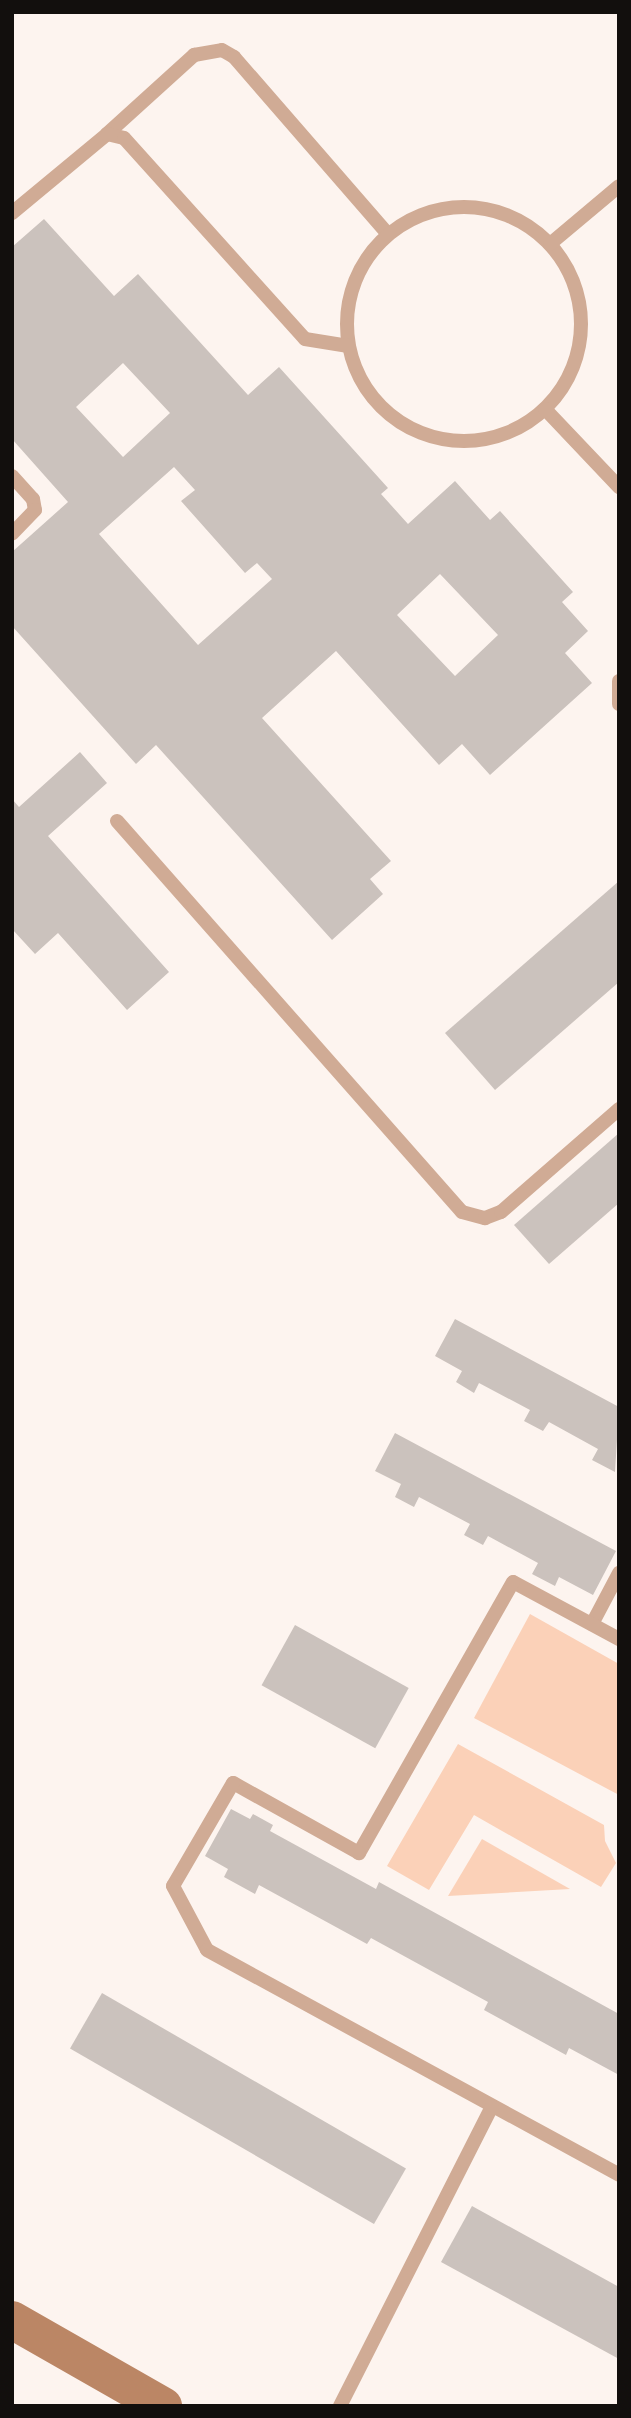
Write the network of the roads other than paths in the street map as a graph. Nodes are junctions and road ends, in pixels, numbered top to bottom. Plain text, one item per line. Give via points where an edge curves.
1 (107, 134) junction
2 (619, 186) edge
3 (12, 213) edge
4 (388, 234) junction
5 (550, 244) junction
6 (348, 346) junction
7 (545, 409) junction
8 (12, 476) edge
9 (619, 488) edge
10 (12, 534) edge
11 (619, 681) edge
12 (619, 704) edge
13 (117, 821) dead end
14 (619, 1109) edge
15 (619, 1573) edge
16 (592, 1624) junction
17 (619, 1639) edge
18 (492, 2106) junction
19 (619, 2175) edge
20 (12, 2320) edge
21 (163, 2406) edge
22 (340, 2406) edge

1 - 3 lane
1 - 4 lane via 194,55 222,50 234,57
1 - 6 lane via 124,138 305,339
2 - 5 lane
4 - 5 lane via 416,217 465,206 500,212
4 - 6 lane via 363,263 349,300
5 - 7 lane via 570,275 579,301 578,353 564,387
6 - 7 lane via 373,398 399,422 433,438 498,437
7 - 9 lane
8 - 10 lane via 33,499 35,510
11 - 12 lane
13 - 14 lane via 461,1212 485,1219 501,1212
15 - 16 lane
16 - 17 lane
16 - 18 lane via 513,1582 359,1853 233,1783 173,1886 207,1950
18 - 19 lane
18 - 22 lane
20 - 21 main road

